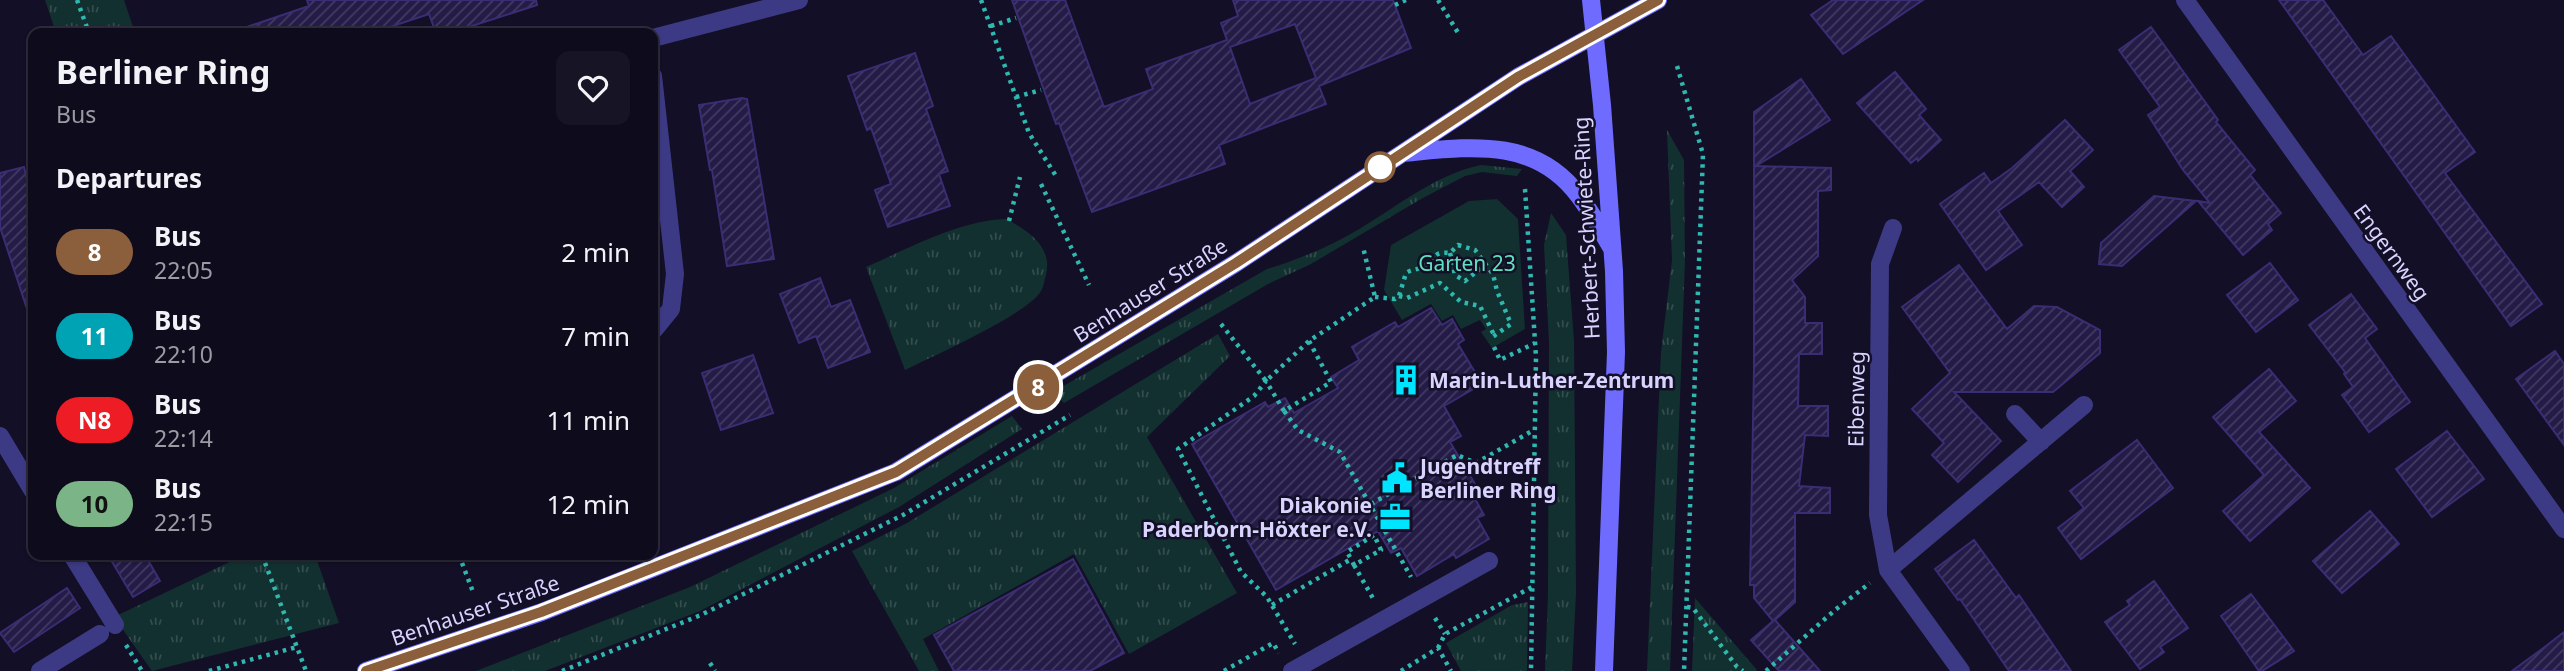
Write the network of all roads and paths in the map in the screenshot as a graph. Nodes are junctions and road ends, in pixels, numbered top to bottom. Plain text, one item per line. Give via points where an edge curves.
1 (77, 0) edge
2 (799, 0) edge
3 (981, 0) edge
4 (1406, 0) edge
5 (1438, 0) edge
6 (1591, 0) edge
7 (1658, 0) edge
8 (2185, 0) edge
9 (1395, 5) dead end
10 (1016, 18) dead end
11 (991, 26) junction
12 (87, 28) edge
13 (1595, 34) junction
14 (1460, 36) dead end
15 (658, 37) edge
16 (1677, 66) dead end
17 (1041, 90) dead end
18 (1016, 97) junction
19 (658, 121) edge
20 (1400, 154) junction
21 (1056, 176) dead end
22 (1020, 177) dead end
23 (1041, 184) dead end
24 (1525, 189) dead end
25 (1009, 221) dead end
26 (1893, 228) dead end
27 (1363, 247) dead end
28 (1612, 249) junction
29 (1450, 253) junction
30 (1486, 264) junction
31 (1089, 285) dead end
32 (1399, 296) junction
33 (1375, 297) junction
34 (1221, 324) dead end
35 (658, 325) edge
36 (1309, 341) junction
37 (1535, 343) junction
38 (1494, 347) dead end
39 (1266, 381) junction
40 (2084, 405) dead end
41 (1284, 411) junction
42 (2015, 414) dead end
43 (1070, 415) dead end
44 (1533, 431) junction
45 (0, 436) edge
46 (2041, 442) junction
47 (28, 483) edge
48 (1371, 504) junction
49 (2564, 529) edge
50 (1351, 559) junction
51 (74, 560) edge
52 (264, 560) edge
53 (461, 560) edge
54 (1489, 561) dead end
55 (1354, 565) junction
56 (1888, 570) junction
57 (1362, 579) dead end
58 (1412, 579) dead end
59 (1533, 586) junction
60 (472, 592) dead end
61 (1272, 605) junction
62 (1687, 607) junction
63 (107, 630) junction
64 (297, 647) junction
65 (1438, 649) junction
66 (710, 663) dead end
67 (1294, 665) edge
68 (371, 670) edge
69 (40, 671) edge
70 (142, 671) edge
71 (209, 671) edge
72 (306, 671) edge
73 (562, 671) edge
74 (715, 671) edge
75 (1224, 671) edge
76 (1401, 671) edge
77 (1451, 671) edge
78 (1531, 671) edge
79 (1604, 671) edge
80 (1684, 671) edge
81 (1743, 671) edge
82 (1766, 671) edge
83 (1961, 671) edge

1 - 12 path
2 - 15 street
3 - 11 path
4 - 9 path
5 - 14 path
6 - 13 main road, Herbert-Schwiete-Ring
7 - 13 main road, Benhauser Straße
8 - 49 street, Engernweg
10 - 11 path
11 - 18 path
13 - 20 main road, Benhauser Straße via 1518,77
13 - 28 main road, Herbert-Schwiete-Ring
16 - 62 path via 1703,155
17 - 18 path
18 - 21 path via 1029,133
19 - 35 street via 675,274 671,309
20 - 28 main road via 1490,148 1531,157 1578,195
20 - 68 main road, Benhauser Straße via 1236,263 896,472 541,612
22 - 25 path
23 - 31 path
24 - 37 path
26 - 56 street, Eibenweg via 1880,264 1878,515
27 - 33 path
28 - 79 main road, Herbert-Schwiete-Ring via 1616,352
29 - 30 path via 1458,245 1465,246
29 - 30 path via 1455,275 1465,281
29 - 32 path via 1431,257 1424,266 1406,273
30 - 32 path via 1511,324 1492,337 1480,306 1461,302 1440,284 1407,298
32 - 33 path
33 - 36 path
34 - 39 path
36 - 39 path
36 - 41 path via 1331,382
37 - 38 path via 1500,360
37 - 44 path
39 - 41 path
39 - 61 path via 1254,396 1178,449 1241,572
40 - 46 street
41 - 48 path via 1298,430 1340,452
42 - 46 street
43 - 73 path via 903,515 701,615
44 - 48 path via 1476,463 1457,455
44 - 59 path
45 - 47 street
46 - 56 street
48 - 58 path
50 - 55 path
50 - 55 path via 1347,552 1374,536 1381,550
50 - 61 path
51 - 63 street
52 - 64 path
53 - 60 path
54 - 67 street
55 - 57 path
56 - 82 path
56 - 83 street, Eibenweg
59 - 65 path via 1445,634
59 - 78 path
61 - 67 path
62 - 80 path
62 - 81 path via 1693,608
63 - 69 street
63 - 70 path
64 - 71 path
64 - 72 path
65 - 76 path
65 - 77 path
66 - 74 path
67 - 75 path via 1273,643

